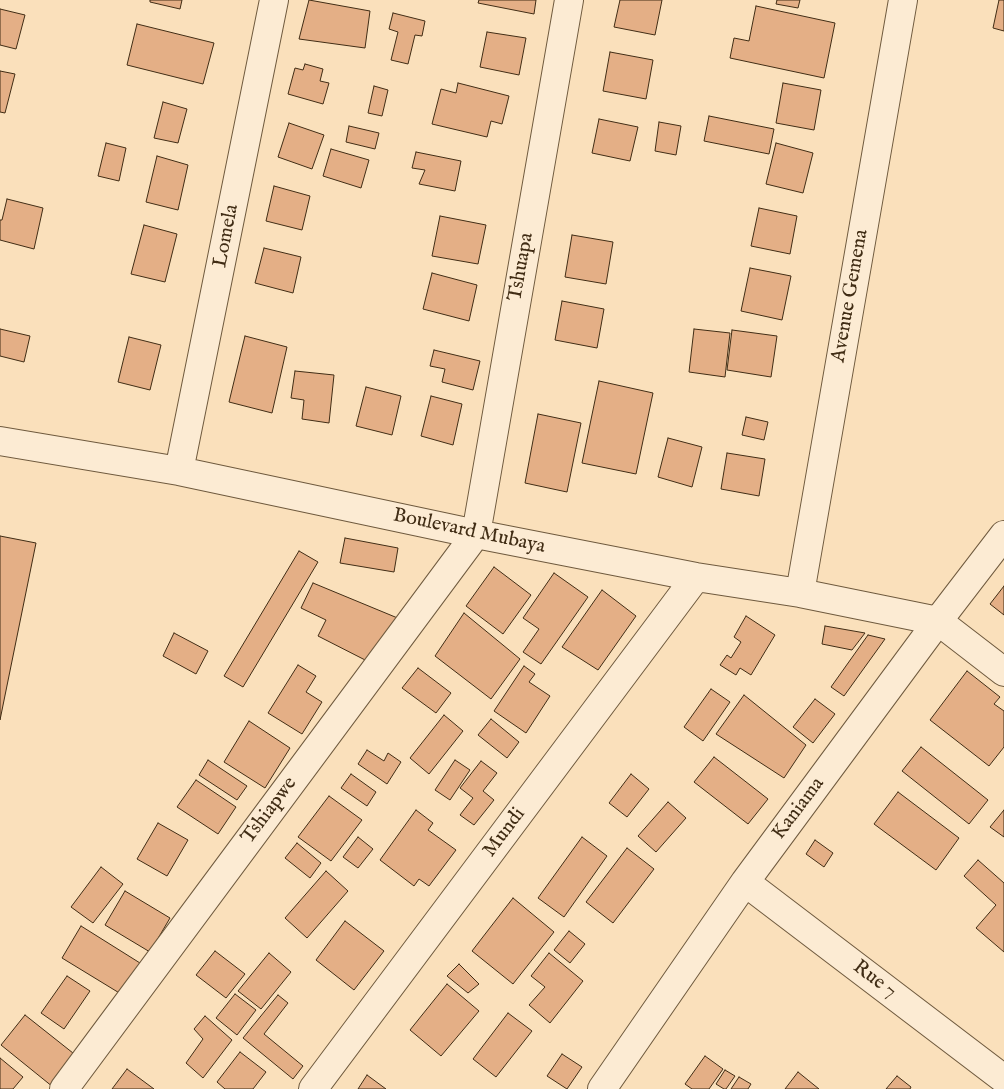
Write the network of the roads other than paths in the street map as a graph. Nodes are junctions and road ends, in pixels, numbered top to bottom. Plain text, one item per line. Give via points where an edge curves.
1 (274, 0) edge
2 (569, 0) edge
3 (903, 0) edge
4 (0, 441) edge
5 (179, 471) junction
6 (476, 534) junction
7 (1004, 535) edge
8 (696, 577) junction
9 (800, 593) junction
10 (938, 621) junction
11 (1004, 672) edge
12 (745, 882) junction
13 (1004, 1079) edge
14 (64, 1089) edge
15 (313, 1089) edge
16 (602, 1089) edge

1 - 5 street, Lomela
2 - 6 street, Tshuapa
3 - 9 street, Avenue Gemena
4 - 5 street, Boulevard Mubaya
5 - 6 street, Boulevard Mubaya
6 - 8 street, Boulevard Mubaya
6 - 14 street, Tshiapwe
7 - 10 street, Kaniama
8 - 9 street, Boulevard Mubaya
8 - 15 street, Mundi
9 - 10 street, Boulevard Mubaya
10 - 11 street
10 - 12 street, Kaniama
12 - 13 street, Rue 7
12 - 16 street, Kaniama

